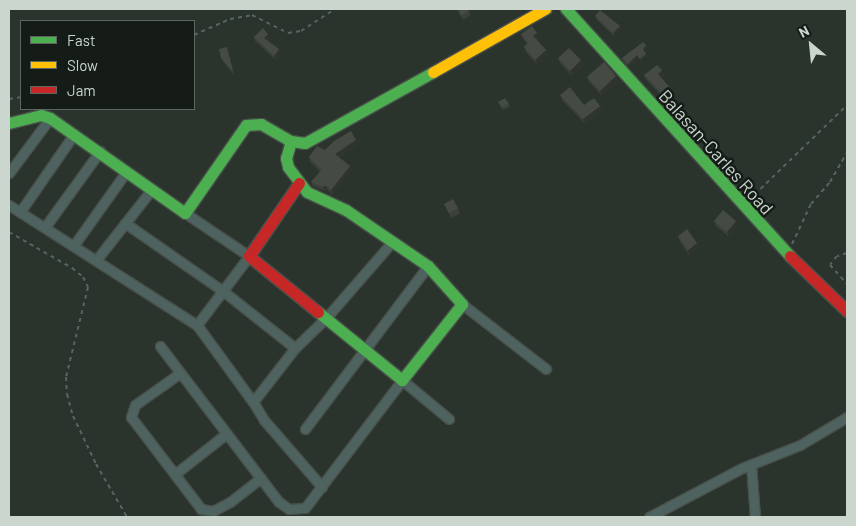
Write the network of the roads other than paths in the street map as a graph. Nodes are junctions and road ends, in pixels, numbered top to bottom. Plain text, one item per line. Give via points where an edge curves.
1 (545, 9) edge
2 (566, 9) edge
3 (50, 118) junction
4 (9, 123) edge
5 (74, 134) junction
6 (291, 141) junction
7 (100, 151) junction
8 (126, 172) junction
9 (9, 173) edge
10 (299, 183) junction
11 (152, 190) junction
12 (9, 205) edge
13 (20, 212) junction
14 (185, 213) junction
15 (125, 223) junction
16 (45, 227) junction
17 (392, 242) junction
18 (74, 245) junction
19 (249, 256) junction
20 (97, 259) junction
21 (428, 266) junction
22 (223, 291) junction
23 (462, 304) junction
24 (847, 311) edge
25 (326, 318) junction
26 (197, 325) junction
27 (160, 346) dead end
28 (296, 348) junction
29 (366, 351) junction
30 (546, 369) dead end
31 (180, 373) junction
32 (402, 380) junction
33 (253, 402) junction
34 (847, 417) edge
35 (448, 419) dead end
36 (306, 429) dead end
37 (226, 434) junction
38 (751, 464) junction
39 (175, 474) junction
40 (260, 478) junction
41 (322, 487) junction
42 (649, 517) edge
43 (755, 517) edge

1 - 6 street via 315,139 306,143
2 - 24 street, Balasan-Carles Road via 742,207
3 - 4 street via 41,115
3 - 5 street
3 - 9 street
5 - 7 street
5 - 13 street
6 - 10 street via 286,158
6 - 14 street via 261,124 246,125
7 - 8 street
7 - 16 street
8 - 11 street
8 - 18 street
10 - 17 street via 314,198 346,210
10 - 19 street
11 - 14 street
11 - 15 street
12 - 13 street
13 - 16 street
14 - 19 street
15 - 20 street
15 - 22 street
16 - 18 street
17 - 21 street
17 - 25 street
18 - 20 street
19 - 22 street
19 - 25 street
20 - 26 street
21 - 23 street
21 - 29 street
22 - 26 street
22 - 28 street
23 - 30 street
23 - 32 street
25 - 28 street
25 - 29 street
26 - 33 street
27 - 31 street
28 - 33 street
29 - 32 street
29 - 36 street
31 - 37 street
31 - 39 street via 131,410 131,416
32 - 35 street
32 - 41 street
33 - 41 street via 264,420
34 - 38 street via 800,445
37 - 39 street
37 - 40 street
38 - 42 street
38 - 43 street
39 - 40 street via 207,512 230,502
40 - 41 street via 279,502 289,509 305,508

